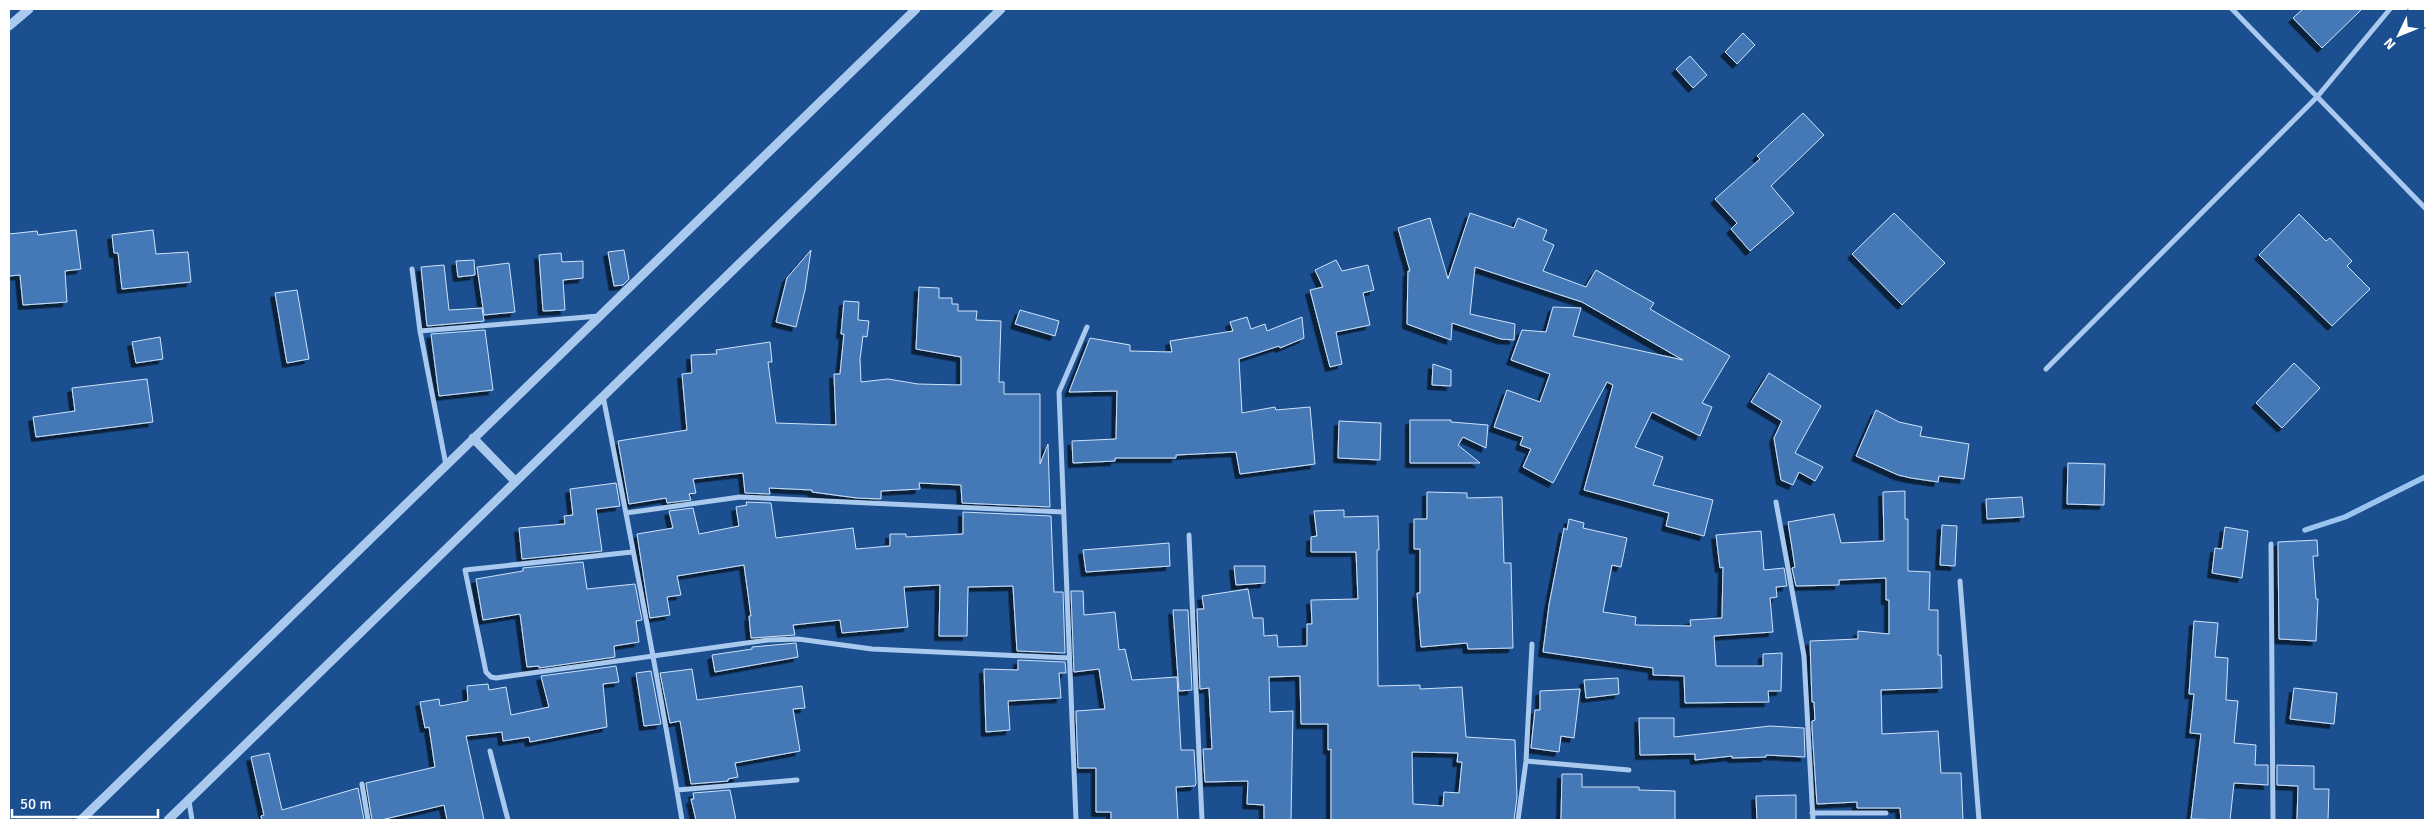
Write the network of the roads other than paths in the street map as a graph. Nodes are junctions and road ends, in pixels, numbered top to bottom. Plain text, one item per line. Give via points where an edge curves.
1 (29, 9) edge
2 (916, 9) edge
3 (1001, 9) edge
4 (2232, 9) edge
5 (2390, 9) edge
6 (9, 26) edge
7 (2318, 97) junction
8 (2425, 208) edge
9 (412, 269) dead end
10 (599, 316) junction
11 (1087, 327) dead end
12 (420, 331) junction
13 (2046, 369) dead end
14 (603, 396) junction
15 (473, 438) junction
16 (446, 465) junction
17 (515, 481) junction
18 (1776, 502) dead end
19 (626, 512) junction
20 (1063, 512) junction
21 (1189, 535) dead end
22 (2271, 544) dead end
23 (632, 552) junction
24 (1960, 581) dead end
25 (1532, 644) dead end
26 (654, 654) junction
27 (1069, 658) junction
28 (490, 750) dead end
29 (1526, 761) junction
30 (1629, 770) dead end
31 (797, 780) dead end
32 (362, 784) dead end
33 (677, 790) junction
34 (189, 800) junction
35 (1812, 813) junction
36 (1886, 813) dead end
37 (81, 820) edge
38 (168, 820) edge
39 (192, 820) edge
40 (368, 820) edge
41 (508, 820) edge
42 (682, 820) edge
43 (1076, 820) edge
44 (1202, 820) edge
45 (1518, 820) edge
46 (1813, 820) edge
47 (1979, 820) edge
48 (2273, 820) edge

1 - 6 street
2 - 10 street
3 - 14 street
4 - 7 street
5 - 7 street
7 - 8 street
7 - 13 street
9 - 12 street
10 - 12 street
10 - 15 street
11 - 20 street via 1059,392
12 - 16 street
14 - 17 street
14 - 19 street
15 - 16 street
15 - 17 street
16 - 37 street
17 - 34 street
18 - 35 street via 1804,656
19 - 20 street via 740,498
19 - 23 street
20 - 27 street
21 - 44 street
22 - 48 street
23 - 26 street
23 - 26 street via 465,570 486,672 496,678
24 - 47 street
25 - 29 street
26 - 27 street via 798,639 872,648
26 - 33 street
27 - 43 street
28 - 41 street
29 - 30 street
29 - 45 street
31 - 33 street
32 - 40 street
33 - 42 street
34 - 38 street
34 - 39 street
35 - 36 street
35 - 46 street

